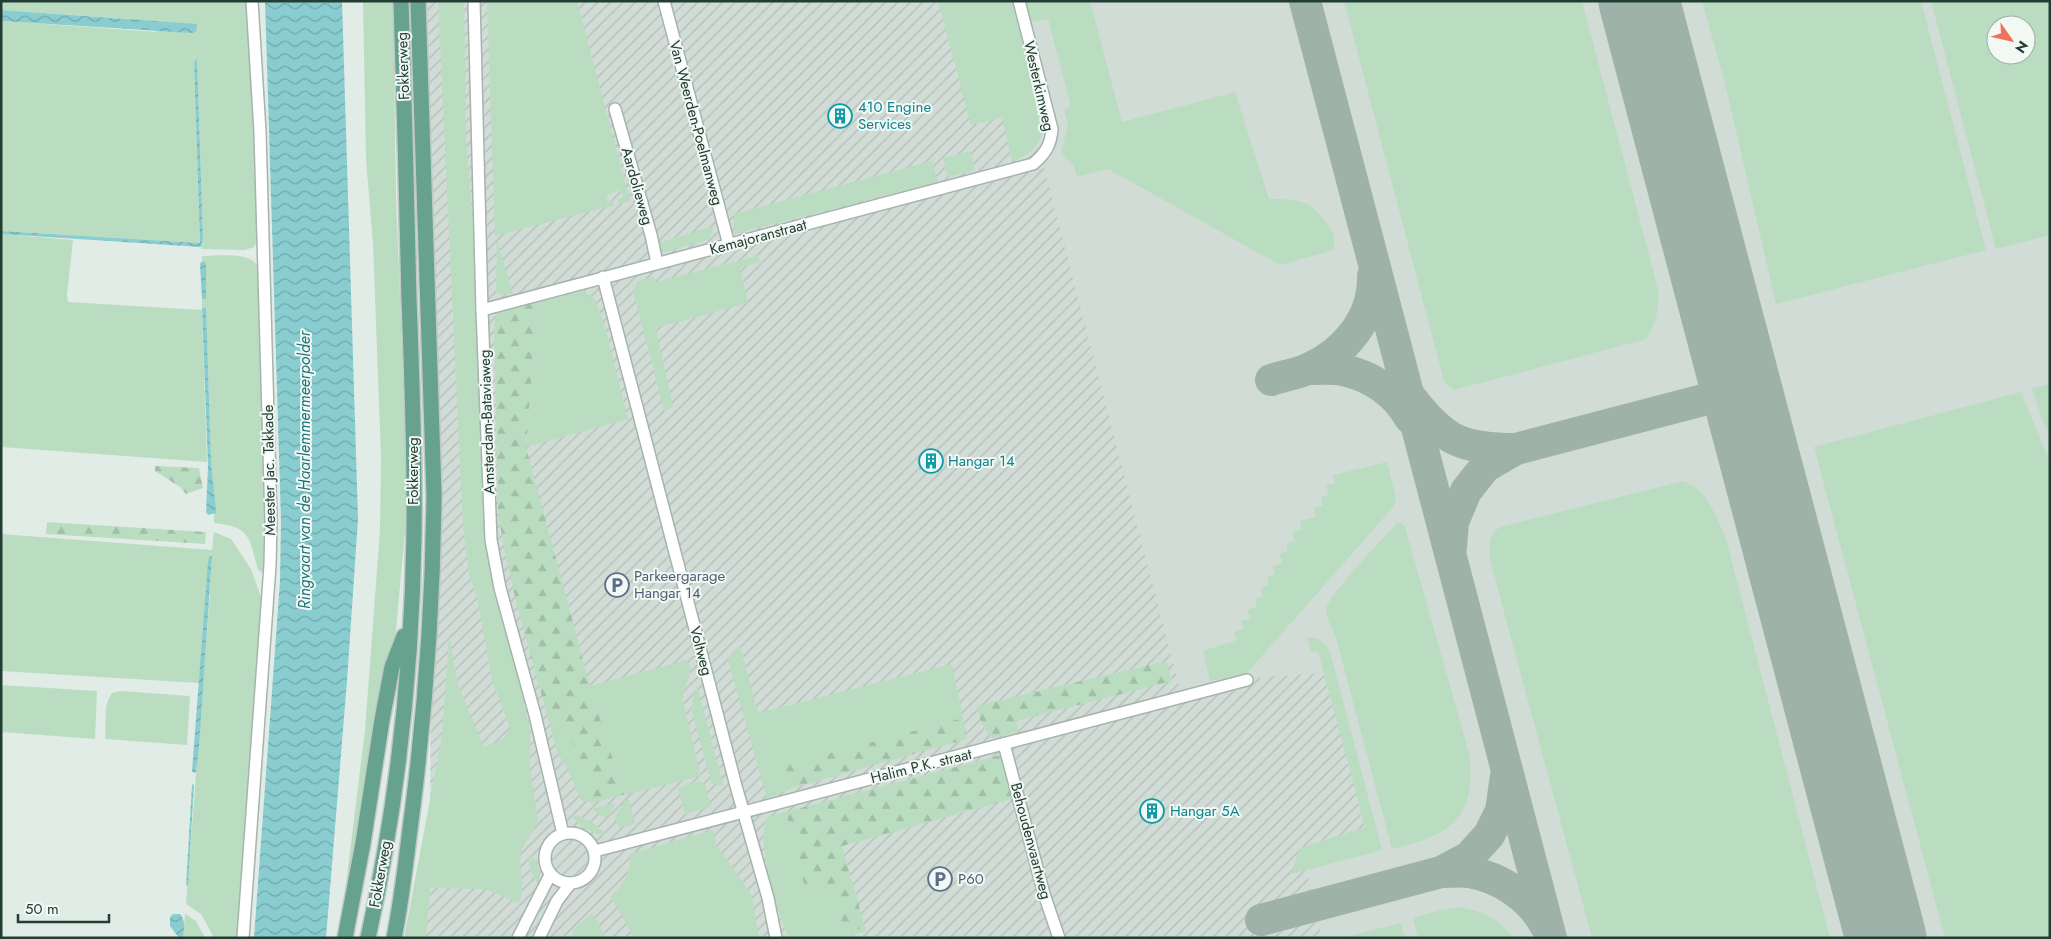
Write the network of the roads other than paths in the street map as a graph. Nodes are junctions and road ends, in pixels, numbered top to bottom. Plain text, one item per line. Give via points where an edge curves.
1 (252, 1) edge
2 (401, 1) edge
3 (418, 1) edge
4 (474, 1) edge
5 (664, 1) edge
6 (1019, 1) edge
7 (615, 109) dead end
8 (1033, 164) joint
9 (729, 245) junction
10 (657, 263) junction
11 (603, 277) junction
12 (482, 310) junction
13 (410, 621) junction
14 (1247, 680) dead end
15 (1004, 744) junction
16 (743, 812) junction
17 (563, 834) junction
18 (595, 851) junction
19 (550, 875) junction
20 (570, 884) junction
21 (545, 925) junction
22 (243, 938) edge
23 (345, 938) edge
24 (368, 938) edge
25 (394, 938) edge
26 (518, 938) edge
27 (539, 938) edge
28 (547, 938) edge
29 (776, 938) edge
30 (1059, 938) edge

1 - 22 street, Meester Jac. Takkade via 260,132 271,548
2 - 13 main road, Fokkerweg via 413,441 414,535
3 - 25 main road, Fokkerweg via 434,572 420,751
4 - 12 street, Amsterdam-Bataviaweg
5 - 9 street, Van Weerden-Poelmanweg
6 - 8 street, Westerkimweg via 1052,129 1052,140 1046,153
7 - 10 street, Aardolieweg via 652,235
8 - 9 street, Kemajoranstraat
9 - 10 street, Kemajoranstraat
10 - 11 street, Kemajoranstraat
11 - 12 street, Kemajoranstraat
11 - 16 street, Voltweg
12 - 17 street, Amsterdam-Bataviaweg via 491,540 500,588
13 - 23 main road via 392,667
13 - 24 main road, Fokkerweg via 391,813
14 - 15 street, Halim P.K. straat
15 - 16 street, Halim P.K. straat
15 - 30 street, Behoudenvaartweg
16 - 18 street, Halim P.K. straat
16 - 29 street, Voltweg
17 - 18 street via 582,836
17 - 19 street via 548,845 545,854
18 - 20 street via 593,870 579,882
19 - 20 street
19 - 26 street
20 - 21 street
21 - 27 street
21 - 28 street

